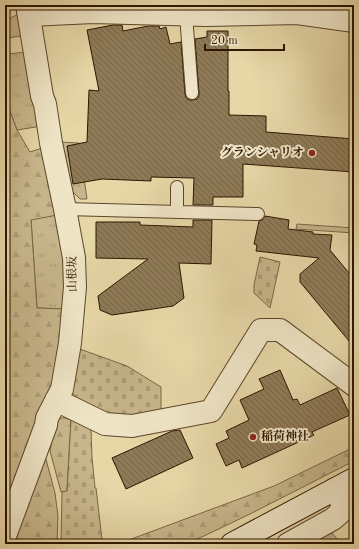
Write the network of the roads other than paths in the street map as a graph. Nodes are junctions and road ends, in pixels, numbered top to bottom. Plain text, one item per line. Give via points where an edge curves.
1 (296, 9) edge
2 (28, 10) edge
3 (186, 15) junction
4 (354, 21) edge
5 (192, 93) dead end
6 (177, 187) dead end
7 (65, 209) junction
8 (177, 211) junction
9 (258, 214) dead end
10 (354, 385) edge
11 (56, 400) junction
12 (354, 479) edge
13 (335, 489) junction
14 (5, 536) edge
15 (232, 544) edge
16 (288, 544) edge

1 - 3 street via 206,16
1 - 4 street
2 - 3 street
2 - 7 street, 山根坂
3 - 5 lane
6 - 8 lane
7 - 8 lane
7 - 11 street, 山根坂 via 74,258 74,287 70,343 62,389
8 - 9 lane
10 - 11 street via 280,330 261,330 211,411 132,426 105,424
11 - 14 street, 山根坂 via 47,418
12 - 13 street
13 - 15 street
13 - 16 street via 342,503 341,512

